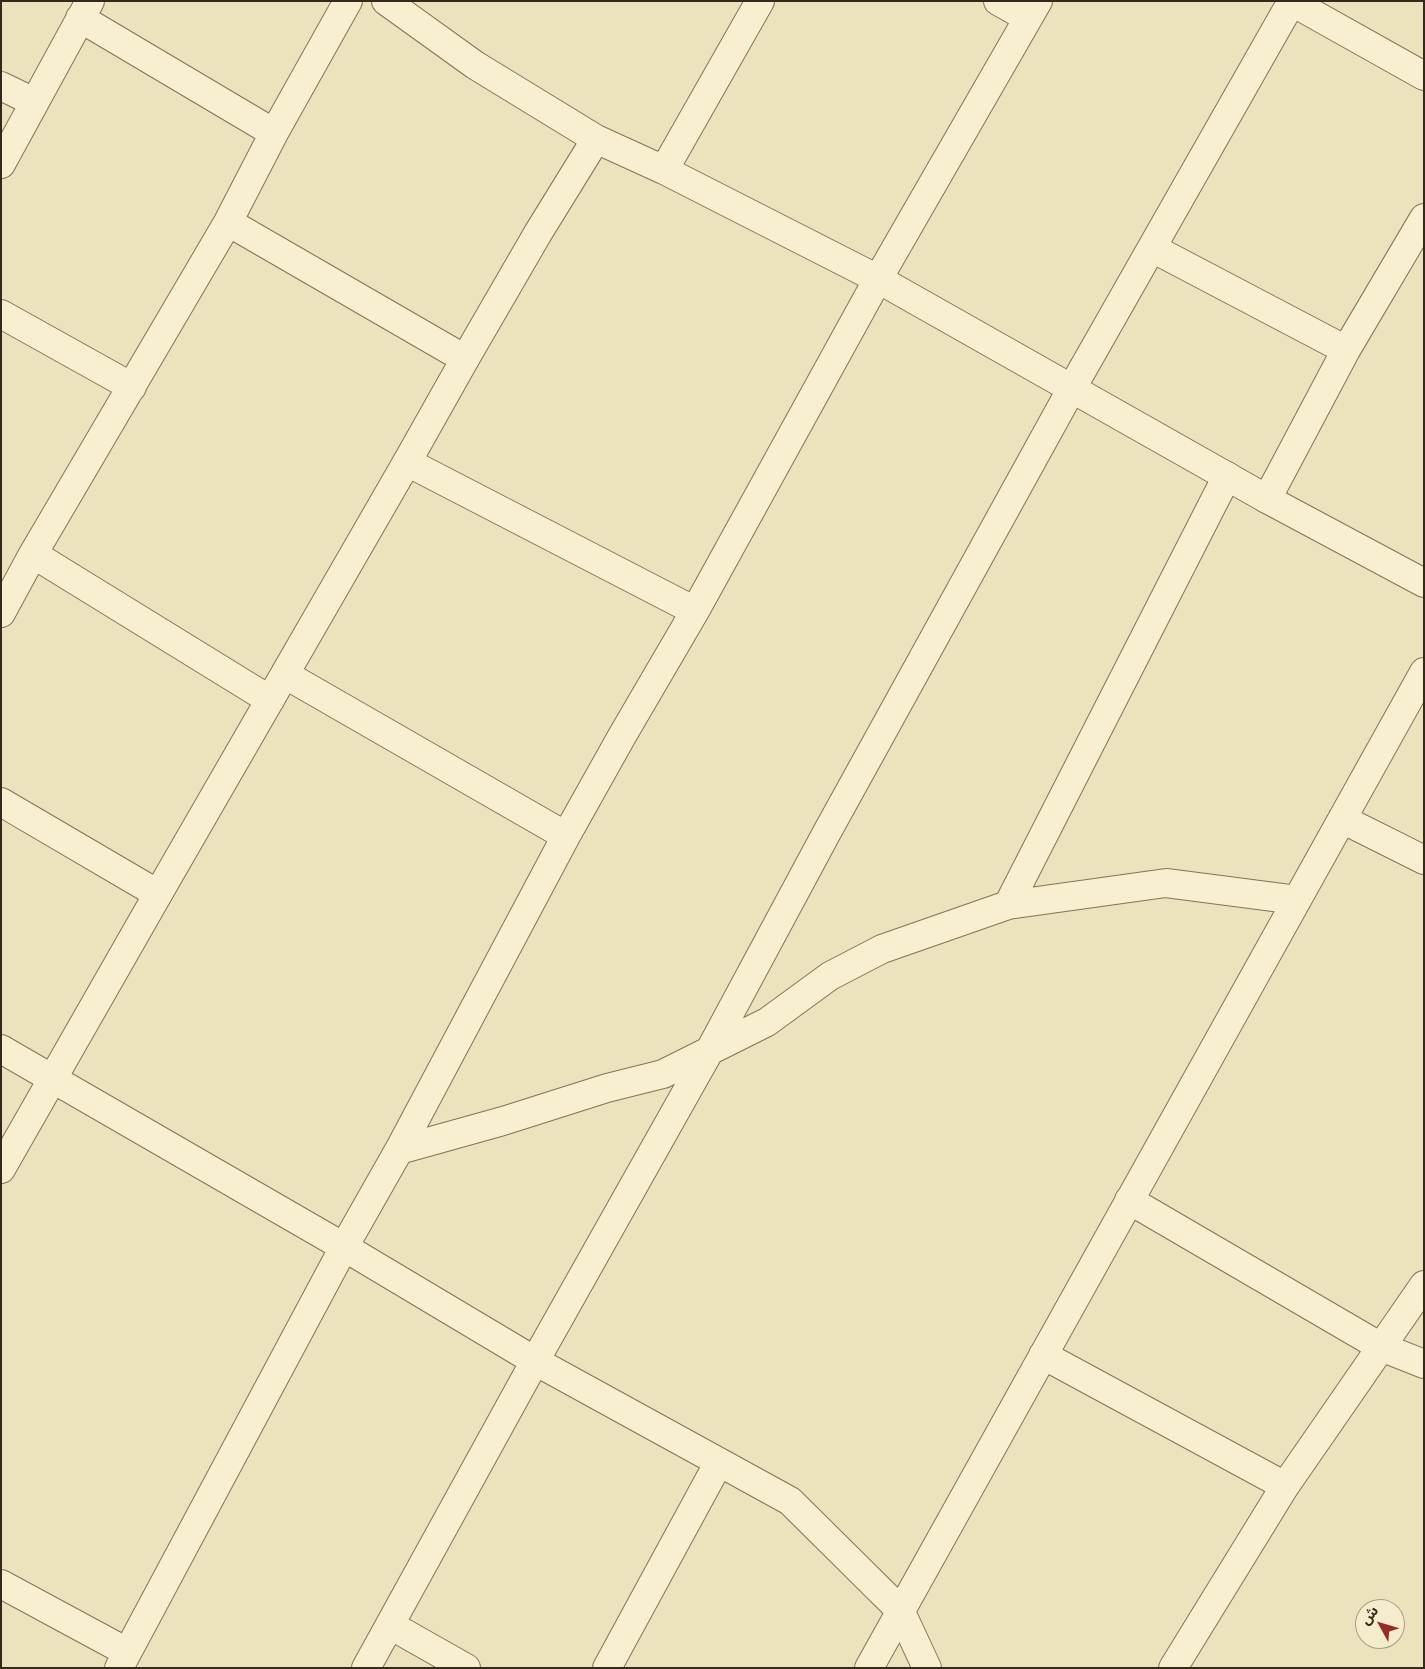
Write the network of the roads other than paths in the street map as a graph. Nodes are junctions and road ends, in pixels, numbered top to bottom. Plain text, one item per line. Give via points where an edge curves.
1 (348, 1) edge
2 (386, 1) edge
3 (760, 1) edge
4 (998, 1) edge
5 (1292, 2) edge
6 (85, 10) edge
7 (1033, 10) edge
8 (1424, 76) edge
9 (1, 86) edge
10 (34, 102) junction
11 (274, 133) junction
12 (596, 139) junction
13 (1, 164) edge
14 (664, 170) junction
15 (1424, 218) edge
16 (228, 222) junction
17 (1152, 248) junction
18 (878, 279) junction
19 (1, 314) edge
20 (1346, 350) junction
21 (465, 358) junction
22 (132, 387) junction
23 (1072, 388) junction
24 (408, 462) junction
25 (1228, 476) junction
26 (1267, 499) junction
27 (33, 554) junction
28 (1424, 583) edge
29 (694, 611) junction
30 (1, 613) edge
31 (1424, 672) edge
32 (286, 675) junction
33 (270, 700) junction
34 (1, 802) edge
35 (1342, 819) junction
36 (566, 836) junction
37 (1424, 860) edge
38 (158, 894) junction
39 (1297, 900) junction
40 (1008, 905) junction
41 (1, 1049) edge
42 (710, 1050) junction
43 (52, 1077) junction
44 (400, 1150) junction
45 (1, 1169) edge
46 (1129, 1200) junction
47 (344, 1247) junction
48 (1424, 1285) edge
49 (1381, 1347) junction
50 (1042, 1355) junction
51 (535, 1361) junction
52 (1424, 1364) edge
53 (719, 1462) junction
54 (1285, 1486) junction
55 (1, 1584) edge
56 (900, 1610) junction
57 (390, 1625) junction
58 (123, 1660) edge
59 (366, 1668) edge
60 (466, 1668) edge
61 (607, 1668) edge
62 (869, 1668) edge
63 (928, 1668) edge
64 (1173, 1668) edge

1 - 11 street
2 - 12 street via 475,65
3 - 14 street
4 - 7 street
5 - 8 street
5 - 17 street
6 - 10 street
6 - 11 street
7 - 18 street
9 - 10 street
10 - 13 street
11 - 16 street
12 - 14 street
12 - 21 street
14 - 18 street
15 - 20 street
16 - 21 street
16 - 22 street
17 - 20 street
17 - 23 street
18 - 23 street
18 - 29 street
19 - 22 street
20 - 26 street
21 - 24 street
22 - 27 street
23 - 25 street
23 - 42 street
24 - 29 street
24 - 32 street
25 - 26 street
25 - 40 street
26 - 28 street
27 - 30 street
27 - 33 street
29 - 36 street
31 - 35 street
32 - 33 street
32 - 36 street
33 - 38 street
34 - 38 street
35 - 37 street
35 - 39 street
36 - 44 street
38 - 43 street
39 - 40 street via 1166,883
39 - 46 street
40 - 42 street via 882,949 830,976 767,1022
41 - 43 street
42 - 44 street via 663,1074
42 - 51 street
43 - 45 street
43 - 47 street
44 - 47 street
46 - 49 street
46 - 50 street
47 - 51 street
47 - 58 street
48 - 49 street
49 - 52 street
49 - 54 street
50 - 54 street
50 - 56 street
51 - 53 street
51 - 57 street
53 - 56 street via 790,1501
53 - 61 street
54 - 64 street
55 - 58 street
56 - 62 street
56 - 63 street
57 - 59 street
57 - 60 street

